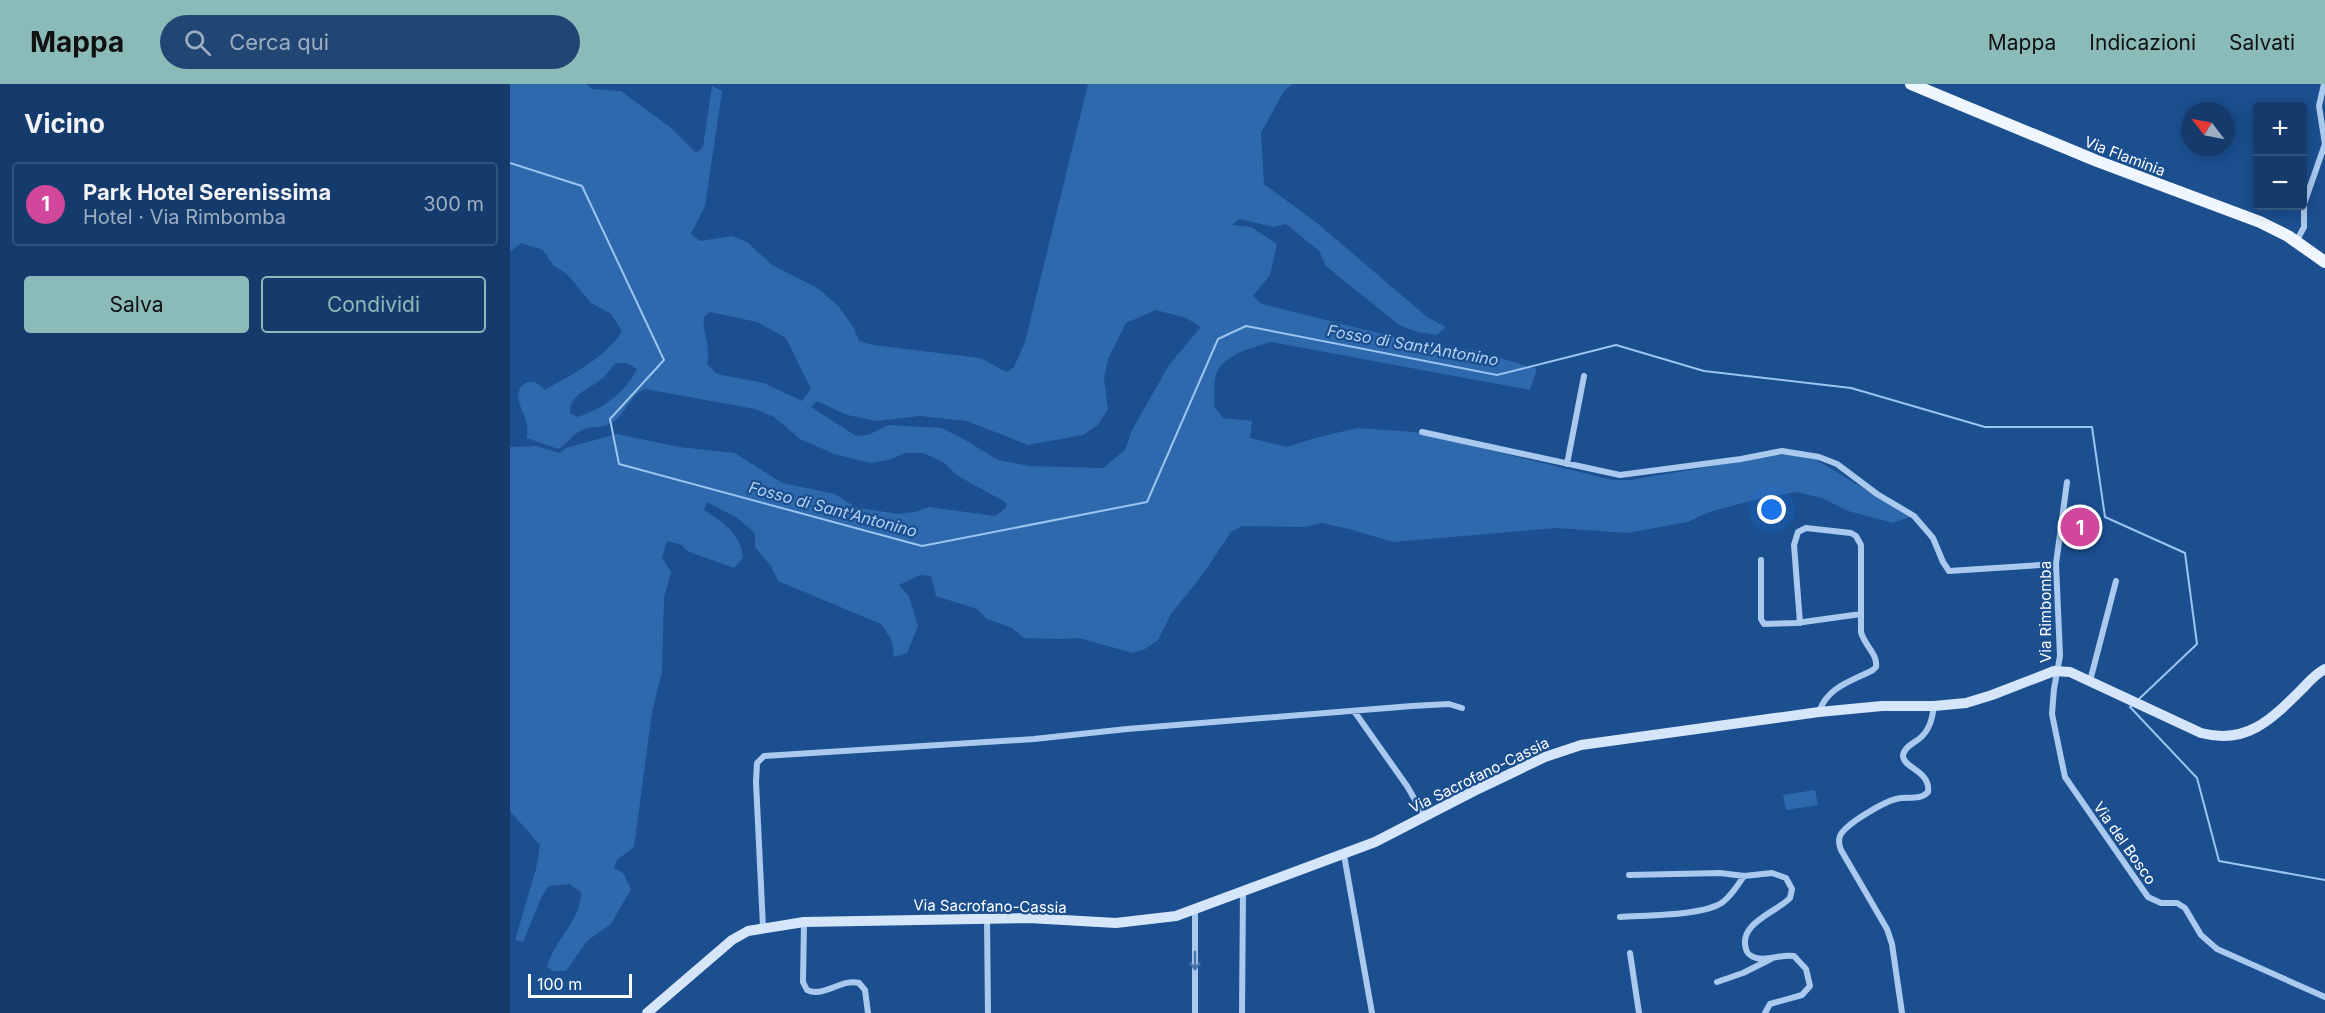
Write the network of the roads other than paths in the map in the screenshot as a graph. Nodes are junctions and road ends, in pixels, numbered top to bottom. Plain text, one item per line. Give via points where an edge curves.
1 (1911, 84) edge
2 (2324, 84) edge
3 (2296, 242) junction
4 (2325, 262) edge
5 (1584, 376) dead end
6 (1422, 432) dead end
7 (1567, 464) junction
8 (2067, 482) dead end
9 (1761, 560) dead end
10 (2056, 564) junction
11 (2116, 581) dead end
12 (1861, 614) junction
13 (1800, 623) junction
14 (2325, 669) edge
15 (2057, 670) junction
16 (2090, 681) junction
17 (1934, 706) junction
18 (1462, 708) dead end
19 (1354, 711) junction
20 (1819, 712) junction
21 (1425, 817) junction
22 (1344, 855) junction
23 (1629, 875) dead end
24 (1744, 876) junction
25 (1243, 892) junction
26 (1195, 910) junction
27 (1620, 917) dead end
28 (987, 919) junction
29 (804, 922) junction
30 (763, 927) junction
31 (1630, 953) dead end
32 (1771, 959) junction
33 (1717, 982) dead end
34 (2325, 997) edge
35 (647, 1013) edge
36 (868, 1013) edge
37 (988, 1013) edge
38 (1195, 1013) edge
39 (1242, 1013) edge
40 (1372, 1013) edge
41 (1639, 1013) edge
42 (1765, 1013) edge
43 (1902, 1013) edge

1 - 3 main road, Via Flaminia via 2097,161 2252,219
2 - 3 street via 2319,106 2325,144 2304,204 2303,229
3 - 4 main road, Via Flaminia
5 - 7 street
6 - 7 street
7 - 10 street via 1629,476 1770,453 1799,453 1837,464 1914,516 1933,538 1949,571
8 - 10 street, Via Rimbomba
9 - 13 street via 1761,622
10 - 15 street, Via Rimbomba via 2060,656
11 - 16 street
12 - 13 street
12 - 13 street via 1859,540 1851,533 1806,528 1798,532 1794,545
12 - 20 street via 1863,639 1876,658 1876,667 1827,695
14 - 16 street via 2269,720 2239,735 2224,737 2208,735
15 - 16 street
15 - 17 street, Via Sacrofano-Cassia via 1978,700
15 - 34 street, Via del Bosco via 2052,714 2065,777 2143,892 2157,902 2176,903 2185,908 2201,935 2217,949
17 - 20 street, Via Sacrofano-Cassia
17 - 43 street via 1928,730 1903,754 1904,760 1926,779 1928,792 1921,797 1887,802 1847,827 1839,842 1887,928
18 - 19 street via 1441,704
19 - 21 street
19 - 30 street via 1034,739 764,756 757,763 756,782
20 - 21 street, Via Sacrofano-Cassia via 1581,745 1545,757
21 - 22 street, Via Sacrofano-Cassia
22 - 25 street, Via Sacrofano-Cassia
22 - 40 street
23 - 24 street
24 - 27 street via 1727,898 1714,906
24 - 32 street via 1776,873 1791,885 1788,900 1758,921 1745,939 1751,956
25 - 26 street, Via Sacrofano-Cassia
25 - 39 street
26 - 28 street, Via Sacrofano-Cassia via 1150,921 1116,923
26 -> 38 street
28 - 29 street, Via Sacrofano-Cassia
28 - 37 street
29 - 30 street, Via Sacrofano-Cassia
29 - 36 street via 803,982 807,990 814,993 850,982 860,983 865,990
30 - 35 street, Via Sacrofano-Cassia via 736,937
31 - 41 street
32 - 33 street
32 - 42 street via 1796,958 1806,969 1810,982 1802,995 1774,1001

